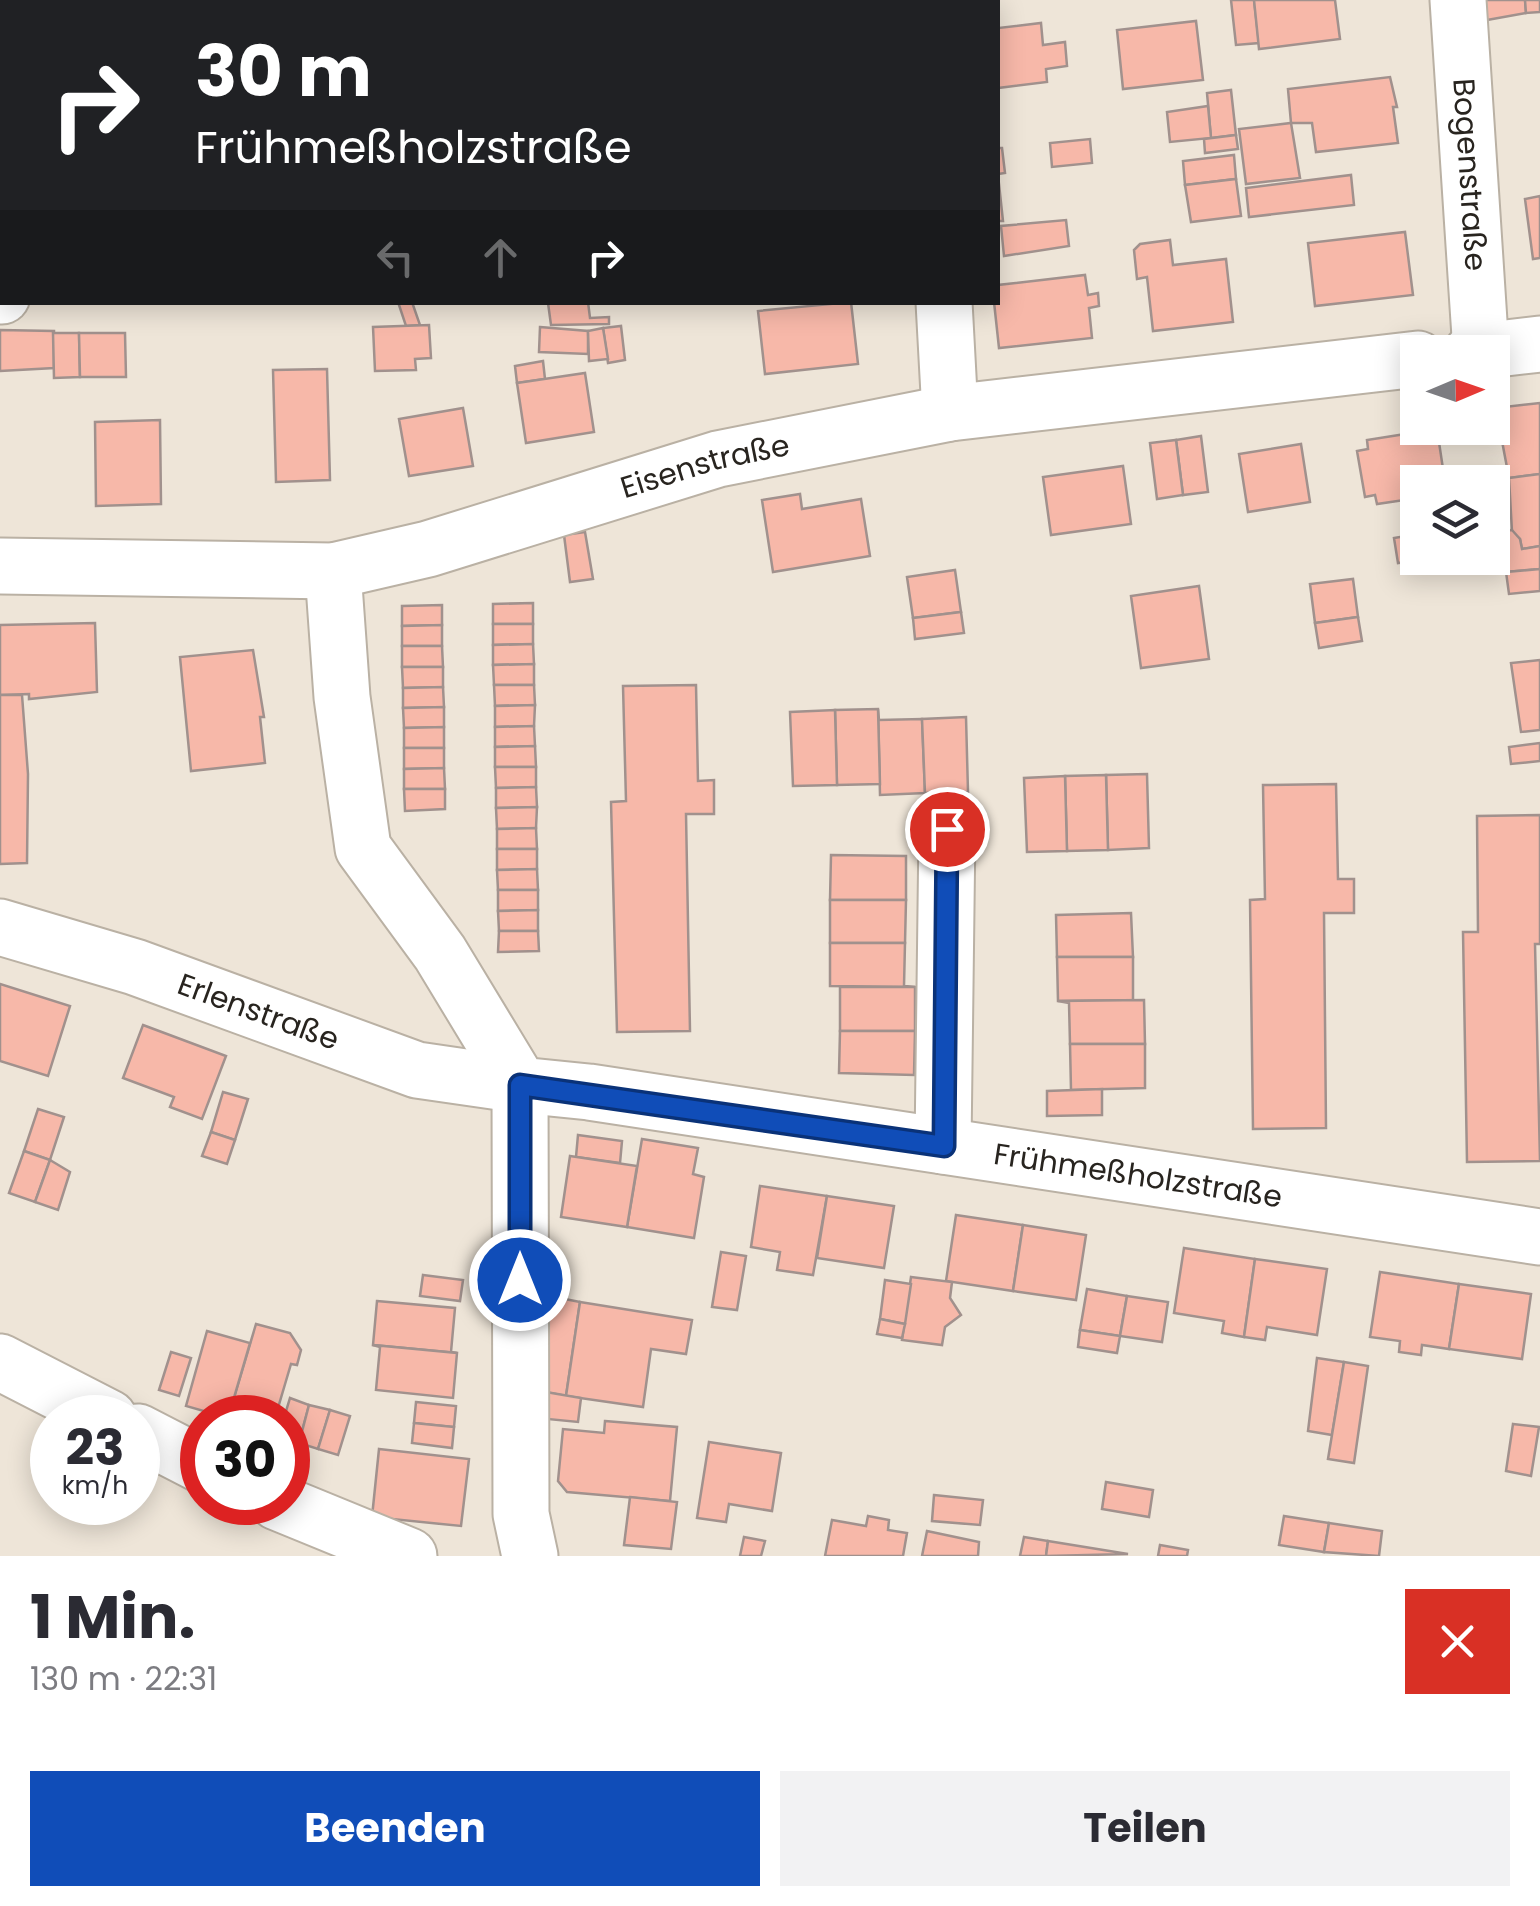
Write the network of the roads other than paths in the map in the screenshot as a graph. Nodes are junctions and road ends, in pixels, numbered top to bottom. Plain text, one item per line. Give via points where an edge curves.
1 (1458, 0) edge
2 (944, 305) edge
3 (1479, 335) edge
4 (1540, 344) edge
5 (1510, 348) edge
6 (1400, 361) edge
7 (950, 413) junction
8 (0, 566) edge
9 (333, 571) junction
10 (947, 829) dead end
11 (0, 927) edge
12 (520, 1085) junction
13 (944, 1146) junction
14 (1540, 1237) edge
15 (0, 1362) edge
16 (64, 1395) edge
17 (310, 1516) edge
18 (410, 1556) edge
19 (530, 1556) edge

1 - 3 street, Bogenstraße
2 - 7 street
4 - 5 street
6 - 7 street, Eisenstraße
7 - 9 street, Eisenstraße via 718,458
8 - 9 street, Eisenstraße
9 - 12 street via 363,848 440,953
10 - 13 street
11 - 12 street, Erlenstraße via 135,967 417,1070
12 - 13 street, Frühmeßholzstraße
12 - 19 street via 520,1514
13 - 14 street, Frühmeßholzstraße
15 - 16 street
17 - 18 street

